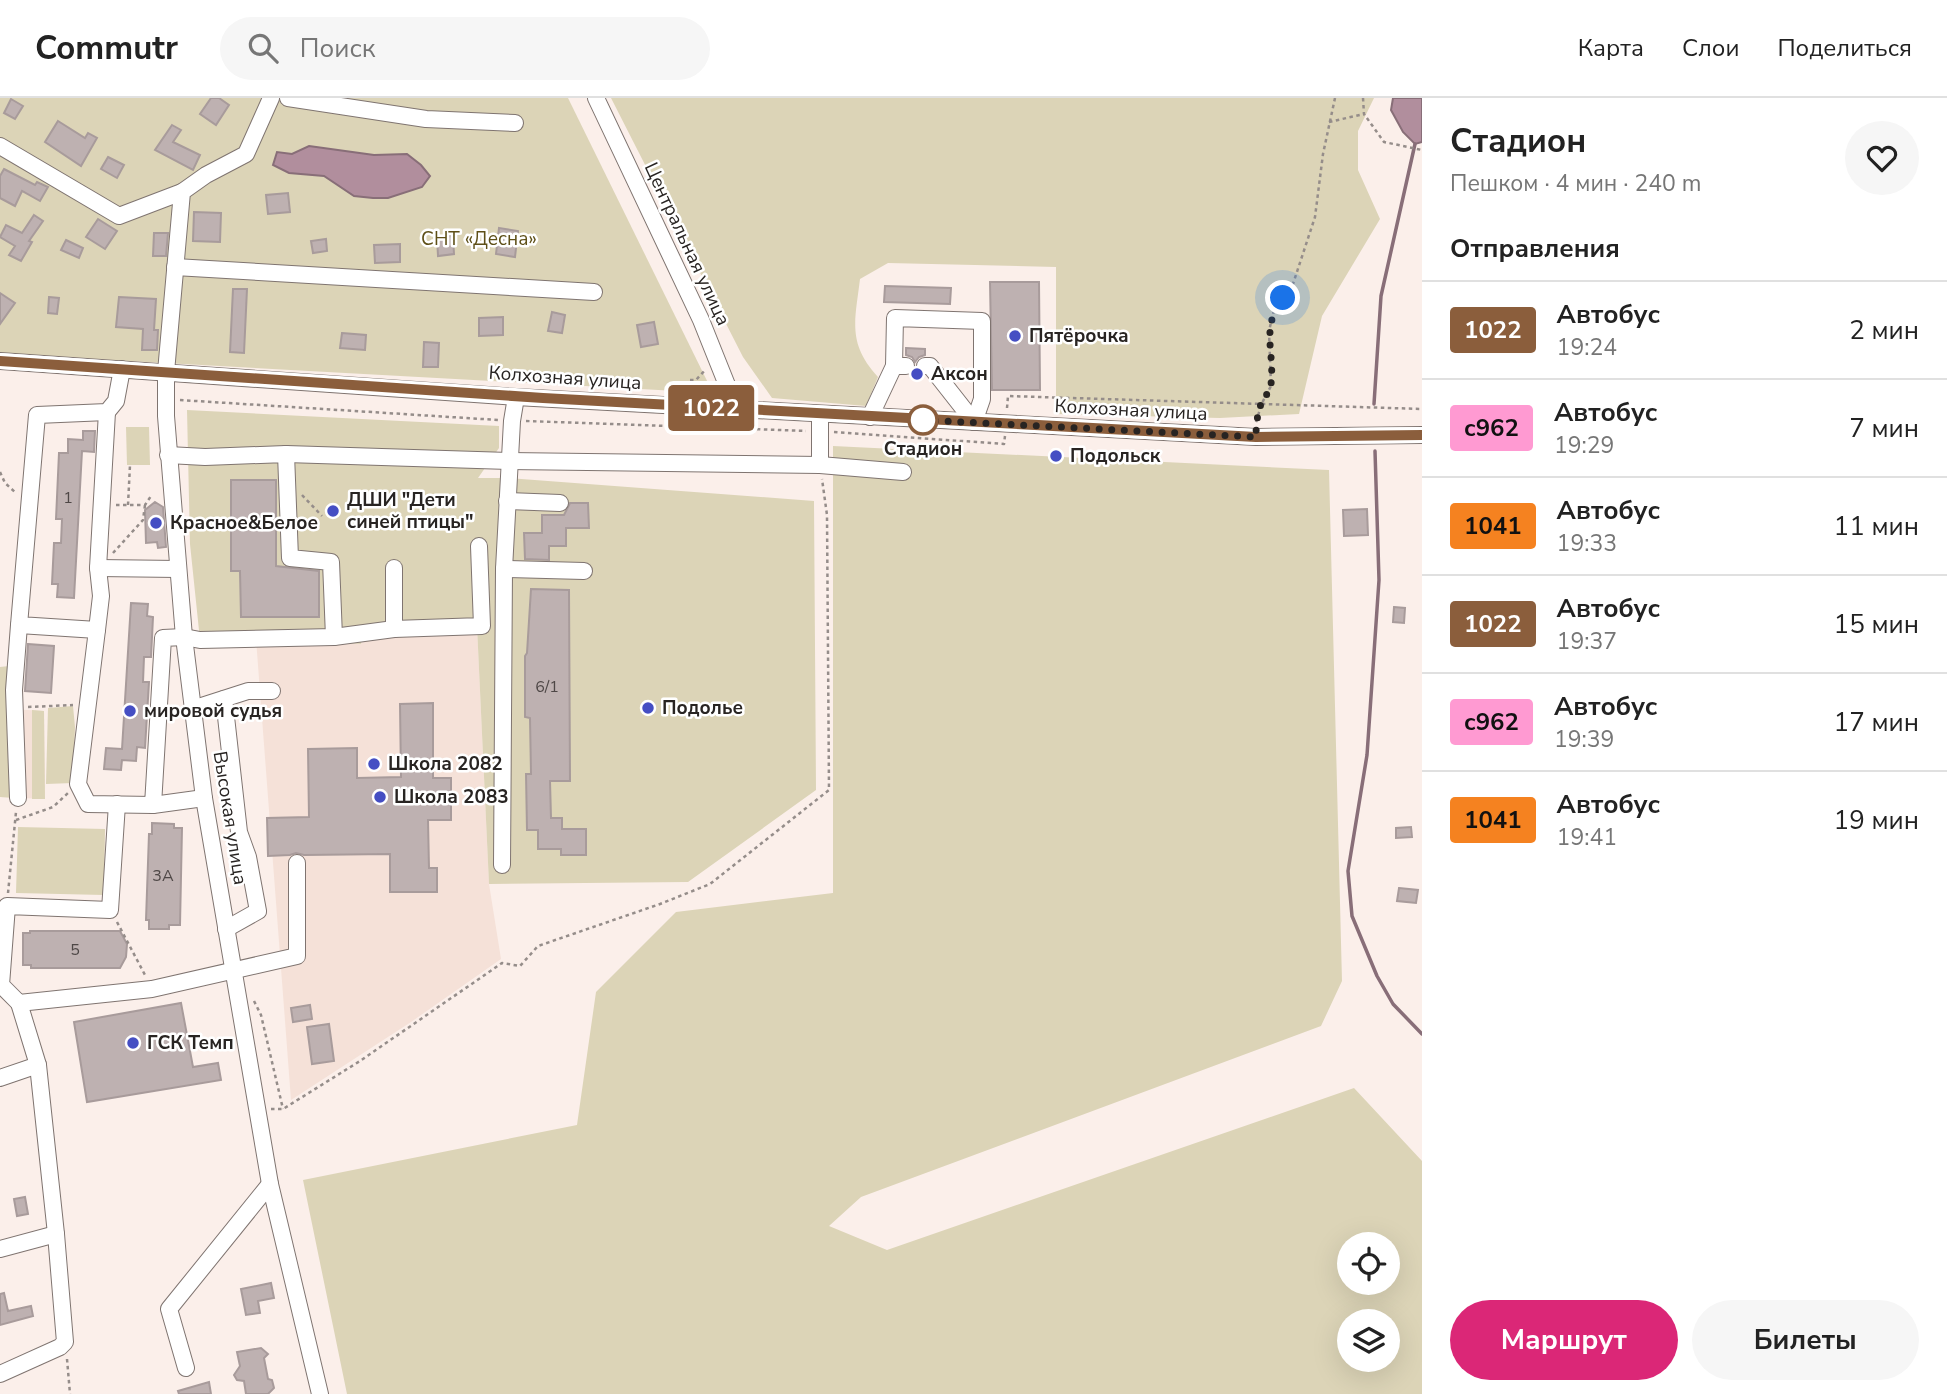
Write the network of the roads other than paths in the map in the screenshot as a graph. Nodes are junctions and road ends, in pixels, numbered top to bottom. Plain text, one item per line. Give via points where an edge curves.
1 (271, 98) edge
2 (288, 98) edge
3 (596, 98) edge
4 (514, 123) dead end
5 (0, 146) edge
6 (182, 192) junction
7 (175, 267) junction
8 (594, 292) dead end
9 (0, 361) edge
10 (925, 366) dead end
11 (122, 369) junction
12 (166, 372) junction
13 (516, 397) junction
14 (737, 410) junction
15 (107, 412) junction
16 (820, 414) junction
17 (870, 417) junction
18 (974, 422) junction
19 (1422, 435) edge
20 (286, 454) junction
21 (168, 455) junction
22 (509, 461) junction
23 (820, 465) junction
24 (903, 472) dead end
25 (507, 501) junction
26 (560, 503) dead end
27 (480, 546) dead end
28 (98, 568) junction
29 (394, 568) dead end
30 (178, 569) junction
31 (504, 569) junction
32 (584, 571) dead end
33 (19, 625) junction
34 (394, 629) junction
35 (97, 630) junction
36 (184, 637) junction
37 (334, 637) junction
38 (272, 691) dead end
39 (224, 699) junction
40 (192, 709) junction
41 (18, 798) road end
42 (204, 798) junction
43 (117, 804) junction
44 (153, 805) junction
45 (297, 863) dead end
46 (502, 865) dead end
47 (226, 929) junction
48 (233, 969) junction
49 (19, 1003) junction
50 (38, 1065) junction
51 (0, 1078) edge
52 (270, 1184) junction
53 (56, 1234) junction
54 (0, 1249) edge
55 (186, 1368) dead end
56 (0, 1374) edge
57 (320, 1394) edge

1 - 6 street via 246,154
2 - 4 street via 426,119
3 - 14 street, Центральная улица via 701,320
5 - 6 street via 118,216
6 - 7 street, Высокая улица
7 - 8 street
7 - 12 street, Высокая улица
9 - 11 street, Колхозная улица
10 - 18 street via 930,366
11 - 12 street, Колхозная улица
11 - 15 street via 116,401
12 - 13 street, Колхозная улица
12 - 21 street, Высокая улица
13 - 14 street, Колхозная улица
13 - 22 street
14 - 16 street, Колхозная улица
15 - 28 street
15 - 33 street via 37,415
16 - 17 street, Колхозная улица
16 - 23 street
17 - 18 street, Колхозная улица
17 - 18 street via 900,366 895,318 982,321 982,399
18 - 19 street, Колхозная улица via 1256,437
20 - 21 street
20 - 22 street
20 - 37 street via 290,558 331,562
21 - 30 street, Высокая улица
22 - 23 street
22 - 25 street
23 - 24 street
25 - 26 street
25 - 31 street
27 - 34 street via 482,626
28 - 30 street
28 - 35 street
29 - 34 street
30 - 36 street, Высокая улица
31 - 32 street
31 - 46 street
33 - 35 street
33 - 41 street via 14,707
34 - 37 street
35 - 43 street via 78,784 88,804
36 - 37 street
36 - 40 street, Высокая улица
36 - 44 street via 163,638
38 - 39 street via 248,691
39 - 40 street
39 - 47 street via 239,832 258,911
40 - 42 street, Высокая улица
42 - 44 street
42 - 47 street, Высокая улица
43 - 44 street
43 - 49 street via 110,910 7,906 1,985
45 - 48 street via 298,956
47 - 48 street, Высокая улица
48 - 49 street via 152,989
48 - 52 street, Высокая улица
49 - 50 street
50 - 51 street
50 - 53 street
52 - 55 street via 169,1309
52 - 57 street, Высокая улица
53 - 54 street
53 - 56 street via 65,1342

